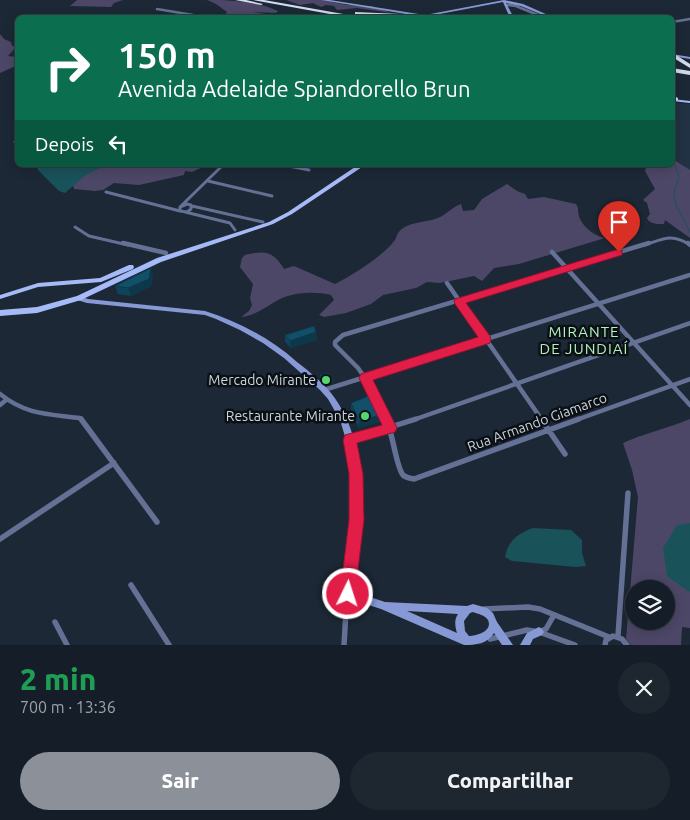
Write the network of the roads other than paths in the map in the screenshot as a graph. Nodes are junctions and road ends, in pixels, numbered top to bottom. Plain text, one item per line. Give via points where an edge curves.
1 (237, 0) edge
2 (255, 0) edge
3 (323, 0) edge
4 (520, 0) edge
5 (505, 2) edge
6 (529, 8) junction
7 (157, 9) dead end
8 (326, 12) junction
9 (442, 12) junction
10 (186, 15) edge
11 (326, 15) edge
12 (345, 15) edge
13 (400, 15) edge
14 (418, 15) edge
15 (428, 15) edge
16 (440, 15) edge
17 (511, 15) edge
18 (538, 15) edge
19 (546, 15) edge
20 (690, 18) edge
21 (675, 21) edge
22 (675, 55) edge
23 (675, 56) edge
24 (690, 58) edge
25 (675, 68) edge
26 (690, 71) edge
27 (675, 74) edge
28 (675, 98) edge
29 (690, 102) edge
30 (222, 167) edge
31 (294, 167) edge
32 (351, 167) edge
33 (359, 167) edge
34 (309, 170) dead end
35 (208, 180) junction
36 (106, 192) dead end
37 (195, 194) junction
38 (272, 196) dead end
39 (191, 205) junction
40 (181, 209) junction
41 (217, 212) junction
42 (212, 218) junction
43 (263, 222) junction
44 (75, 227) dead end
45 (235, 230) junction
46 (690, 245) edge
47 (552, 252) dead end
48 (166, 253) junction
49 (566, 268) junction
50 (690, 275) edge
51 (447, 283) dead end
52 (0, 297) edge
53 (79, 298) junction
54 (459, 301) junction
55 (599, 304) junction
56 (0, 313) edge
57 (690, 323) edge
58 (486, 340) junction
59 (634, 343) junction
60 (365, 378) junction
61 (690, 378) edge
62 (516, 383) junction
63 (672, 385) junction
64 (324, 390) junction
65 (0, 394) edge
66 (6, 400) junction
67 (0, 405) edge
68 (690, 406) edge
69 (391, 428) junction
70 (548, 430) junction
71 (350, 440) junction
72 (565, 454) dead end
73 (114, 463) junction
74 (628, 493) dead end
75 (157, 522) dead end
76 (0, 538) edge
77 (131, 585) dead end
78 (348, 594) junction
79 (382, 605) junction
80 (479, 609) junction
81 (468, 610) junction
82 (554, 615) junction
83 (55, 622) dead end
84 (493, 624) junction
85 (539, 632) junction
86 (502, 636) junction
87 (618, 636) junction
88 (609, 637) junction
89 (490, 639) junction
90 (475, 644) edge
91 (67, 645) edge
92 (169, 645) edge
93 (344, 645) edge
94 (508, 645) edge
95 (525, 645) edge
96 (575, 645) edge
97 (605, 645) edge
98 (627, 645) edge

1 - 11 highway
2 - 8 highway
3 - 14 street
4 - 6 street
5 - 6 street
5 - 9 street
5 - 17 street
5 - 18 street
6 - 19 street
7 - 10 street
8 - 12 highway
8 - 13 highway
9 - 15 street
9 - 16 street
20 - 21 street
22 - 24 street
23 - 26 highway
25 - 26 highway
26 - 27 highway
28 - 29 main road
30 - 35 street
31 - 34 street
32 - 43 main road
33 - 53 main road via 271,223 159,260
35 - 37 street
35 - 38 street
36 - 40 street
37 - 39 street
37 - 40 street
39 - 40 street
39 - 40 street via 190,210
39 - 41 street
40 - 42 street
41 - 42 street
41 - 43 street
42 - 45 street via 233,224
43 - 45 main road
44 - 48 street via 89,236
45 - 48 main road
46 - 49 street via 671,237
47 - 49 street
48 - 52 main road via 101,280 38,285
49 - 54 street
49 - 55 street
50 - 55 street
51 - 54 street
53 - 56 main road via 37,310
53 - 64 street via 87,302 205,313 224,319 272,345
54 - 58 street
54 - 60 street via 343,335 335,345
55 - 58 street
55 - 59 street
57 - 59 street
58 - 60 street
58 - 62 street
59 - 62 street
59 - 63 street
60 - 64 street
60 - 69 street
61 - 63 street, Rua Armando Giamarco
62 - 69 street
62 - 70 street
63 - 68 street
63 - 70 street, Rua Armando Giamarco
64 - 71 street via 341,415
65 - 66 street
66 - 67 street
66 - 73 street via 32,414 80,418
69 - 70 street, Rua Armando Giamarco via 401,473 414,479
69 - 71 street
70 - 72 street
71 - 78 street via 356,474 356,520
73 - 75 street
73 - 76 street
74 - 87 street
77 - 92 street
78 - 79 street
78 - 93 street
79 - 81 street
79 - 90 street
80 - 81 street
80 - 82 street via 528,606
80 - 84 street
81 - 90 street via 460,619 459,626
82 - 85 street via 546,629
82 - 88 street
83 - 91 street
84 - 86 street
84 - 89 street
85 - 86 street via 526,630
85 - 95 street via 530,636
85 - 96 street
86 - 89 street
86 - 94 street
87 - 88 street
87 - 98 street
88 - 97 street
89 - 90 street via 485,644

